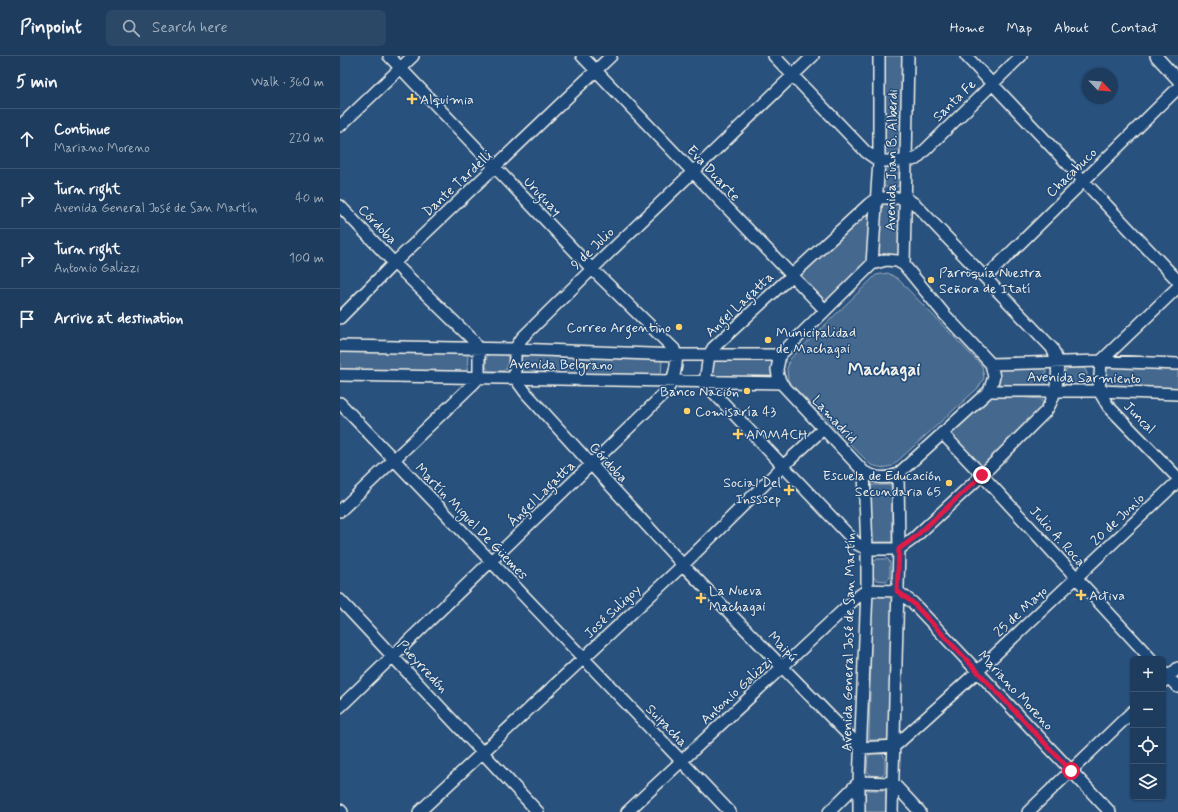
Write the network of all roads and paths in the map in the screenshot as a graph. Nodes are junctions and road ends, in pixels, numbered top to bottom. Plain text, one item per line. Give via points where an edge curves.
1 (389, 56) edge
2 (413, 56) edge
3 (582, 56) edge
4 (611, 56) edge
5 (774, 56) edge
6 (813, 56) edge
7 (879, 56) edge
8 (908, 56) edge
9 (966, 56) edge
10 (1021, 56) edge
11 (1156, 56) edge
12 (400, 68) junction
13 (596, 70) junction
14 (793, 76) junction
15 (1178, 80) edge
16 (992, 84) junction
17 (1178, 88) edge
18 (340, 126) edge
19 (879, 160) junction
20 (906, 161) junction
21 (495, 167) junction
22 (693, 172) junction
23 (1083, 180) junction
24 (877, 198) junction
25 (906, 198) junction
26 (340, 206) edge
27 (394, 263) junction
28 (872, 264) junction
29 (904, 265) junction
30 (592, 269) junction
31 (792, 276) junction
32 (986, 277) junction
33 (1178, 281) edge
34 (1178, 287) edge
35 (825, 310) junction
36 (340, 318) edge
37 (340, 346) edge
38 (479, 349) junction
39 (515, 349) junction
40 (677, 355) junction
41 (709, 355) junction
42 (780, 355) junction
43 (1058, 362) junction
44 (1101, 362) junction
45 (991, 364) junction
46 (1178, 364) edge
47 (340, 375) edge
48 (479, 377) junction
49 (515, 378) junction
50 (672, 381) junction
51 (705, 382) junction
52 (781, 383) junction
53 (989, 391) junction
54 (1099, 391) junction
55 (1055, 392) junction
56 (1178, 394) edge
57 (340, 403) edge
58 (823, 429) junction
59 (942, 433) junction
60 (394, 460) junction
61 (591, 465) junction
62 (783, 466) junction
63 (864, 472) junction
64 (898, 474) junction
65 (982, 475) junction
66 (1178, 480) edge
67 (340, 511) edge
68 (867, 549) junction
69 (899, 549) junction
70 (491, 562) junction
71 (683, 565) junction
72 (1076, 578) junction
73 (867, 590) junction
74 (897, 591) junction
75 (340, 600) edge
76 (393, 656) junction
77 (1148, 656) edge
78 (583, 659) junction
79 (783, 666) junction
80 (1178, 668) edge
81 (978, 671) junction
82 (1166, 676) edge
83 (1166, 678) edge
84 (1178, 687) edge
85 (340, 707) edge
86 (1130, 715) edge
87 (895, 746) junction
88 (861, 748) junction
89 (483, 753) junction
90 (681, 762) junction
91 (1071, 771) junction
92 (859, 782) junction
93 (893, 783) junction
94 (340, 810) edge
95 (342, 812) edge
96 (419, 812) edge
97 (538, 812) edge
98 (626, 812) edge
99 (730, 812) edge
100 (829, 812) edge
101 (860, 812) edge
102 (892, 812) edge
103 (920, 812) edge
104 (1028, 812) edge
105 (1110, 812) edge

1 - 12 street, Uruguay
2 - 12 street
3 - 13 street, Eva Duarte
4 - 13 street, Dante Tardelli
5 - 14 street
6 - 14 street, 9 de Julio
7 - 19 street, Avenida Juan B. Alberdi
8 - 20 street, Avenida Juan B. Alberdi
9 - 16 street
10 - 16 street, Santa Fe
11 - 15 street
12 - 18 street
12 - 21 street, Uruguay
13 - 21 street, Dante Tardelli
13 - 22 street, Eva Duarte
14 - 19 street via 866,152
14 - 22 street, 9 de Julio
16 - 20 street, Santa Fe via 916,159
16 - 23 street
17 - 23 street, Chacabuco
19 - 20 street
19 - 24 street, Avenida Juan B. Alberdi
20 - 25 street, Avenida Juan B. Alberdi
21 - 27 street, Dante Tardelli
21 - 30 street, Uruguay
22 - 30 street, 9 de Julio
22 - 31 street, Eva Duarte
23 - 32 street, Chacabuco
23 - 33 street
24 - 25 street
24 - 28 street, Avenida Juan B. Alberdi
24 - 31 street
25 - 29 street, Avenida Juan B. Alberdi
25 - 32 street via 916,204
26 - 27 street, Córdoba
27 - 36 street, Dante Tardelli
27 - 38 street, Córdoba via 472,339
28 - 29 street via 886,260
28 - 35 street
29 - 45 street via 945,315
30 - 39 street, 9 de Julio via 522,338
30 - 40 street, Uruguay via 674,349
31 - 35 street, Eva Duarte
31 - 41 street, Angel Lagatta via 713,348
32 - 43 street via 1052,348
34 - 44 street
35 - 42 street
37 - 38 street, Avenida Belgrano
38 - 39 street, Avenida Belgrano
38 - 48 street
39 - 40 street, Avenida Belgrano
39 - 49 street
40 - 41 street, Avenida Belgrano
40 - 50 street
41 - 42 street, Avenida Belgrano
41 - 51 street
42 - 52 street, Lamadrid via 776,369
43 - 44 street, Avenida Sarmiento
43 - 45 street, Avenida Sarmiento
43 - 55 street
44 - 46 street, Avenida Sarmiento
44 - 54 street
45 - 53 street via 994,377
47 - 48 street, Avenida Belgrano
48 - 49 street, Avenida Belgrano
48 - 60 street
49 - 50 street, Avenida Belgrano
49 - 61 street, Córdoba
50 - 51 street, Avenida Belgrano
50 - 61 street, Ángel Lagatta via 666,392
51 - 52 street, Avenida Belgrano
51 - 62 street
52 - 58 street, Lamadrid
53 - 55 street, Avenida Sarmiento
53 - 59 street
54 - 55 street, Avenida Sarmiento
54 - 56 street, Avenida Sarmiento
54 - 66 street, Juncal via 1108,406
55 - 65 street via 1046,411
57 - 60 street, Martín Miguel De Güemes
58 - 62 street, José Suligoy
58 - 63 street, Lamadrid
59 - 64 street
59 - 65 street, Julio A. Roca
60 - 67 street
60 - 70 street, Martín Miguel De Güemes
61 - 70 street, Ángel Lagatta
61 - 71 street, Córdoba
62 - 68 street via 857,544
62 - 71 street, José Suligoy
63 - 64 street, Lamadrid via 882,478
63 - 68 street, Avenida General José de San Martín
64 - 69 street
65 - 69 street
65 - 72 street, Julio A. Roca
66 - 72 street, 20 de Junio
68 - 69 street
68 - 73 street, Avenida General José de San Martín
69 - 74 street
70 - 76 street, Ángel Lagatta
70 - 78 street, Martín Miguel De Güemes
71 - 78 street, José Suligoy
71 - 79 street, Maipú
72 - 77 street, Julio A. Roca
72 - 81 street, 25 de Mayo
73 - 74 street
73 - 79 street, Antonio Galizzi
73 - 88 street, Avenida General José de San Martín
74 - 81 street, Mariano Moreno via 913,603
74 - 87 street
75 - 76 street, Pueyrredón
76 - 85 street, Ángel Lagatta
76 - 89 street, Pueyrredón
78 - 89 street, José Suligoy
78 - 90 street, Suipacha
79 - 88 street, Maipú
79 - 90 street, Antonio Galizzi
80 - 82 street
81 - 87 street, 25 de Mayo
81 - 91 street, Mariano Moreno
83 - 84 street
86 - 91 street
87 - 88 street
87 - 93 street
88 - 92 street, Avenida General José de San Martín
89 - 96 street, José Suligoy
89 - 97 street, Pueyrredón
90 - 98 street, Antonio Galizzi
90 - 99 street, Suipacha
91 - 104 street
91 - 105 street, Mariano Moreno
92 - 93 street
92 - 100 street
92 - 101 street, Avenida General José de San Martín
93 - 102 street
93 - 103 street
94 - 95 street

